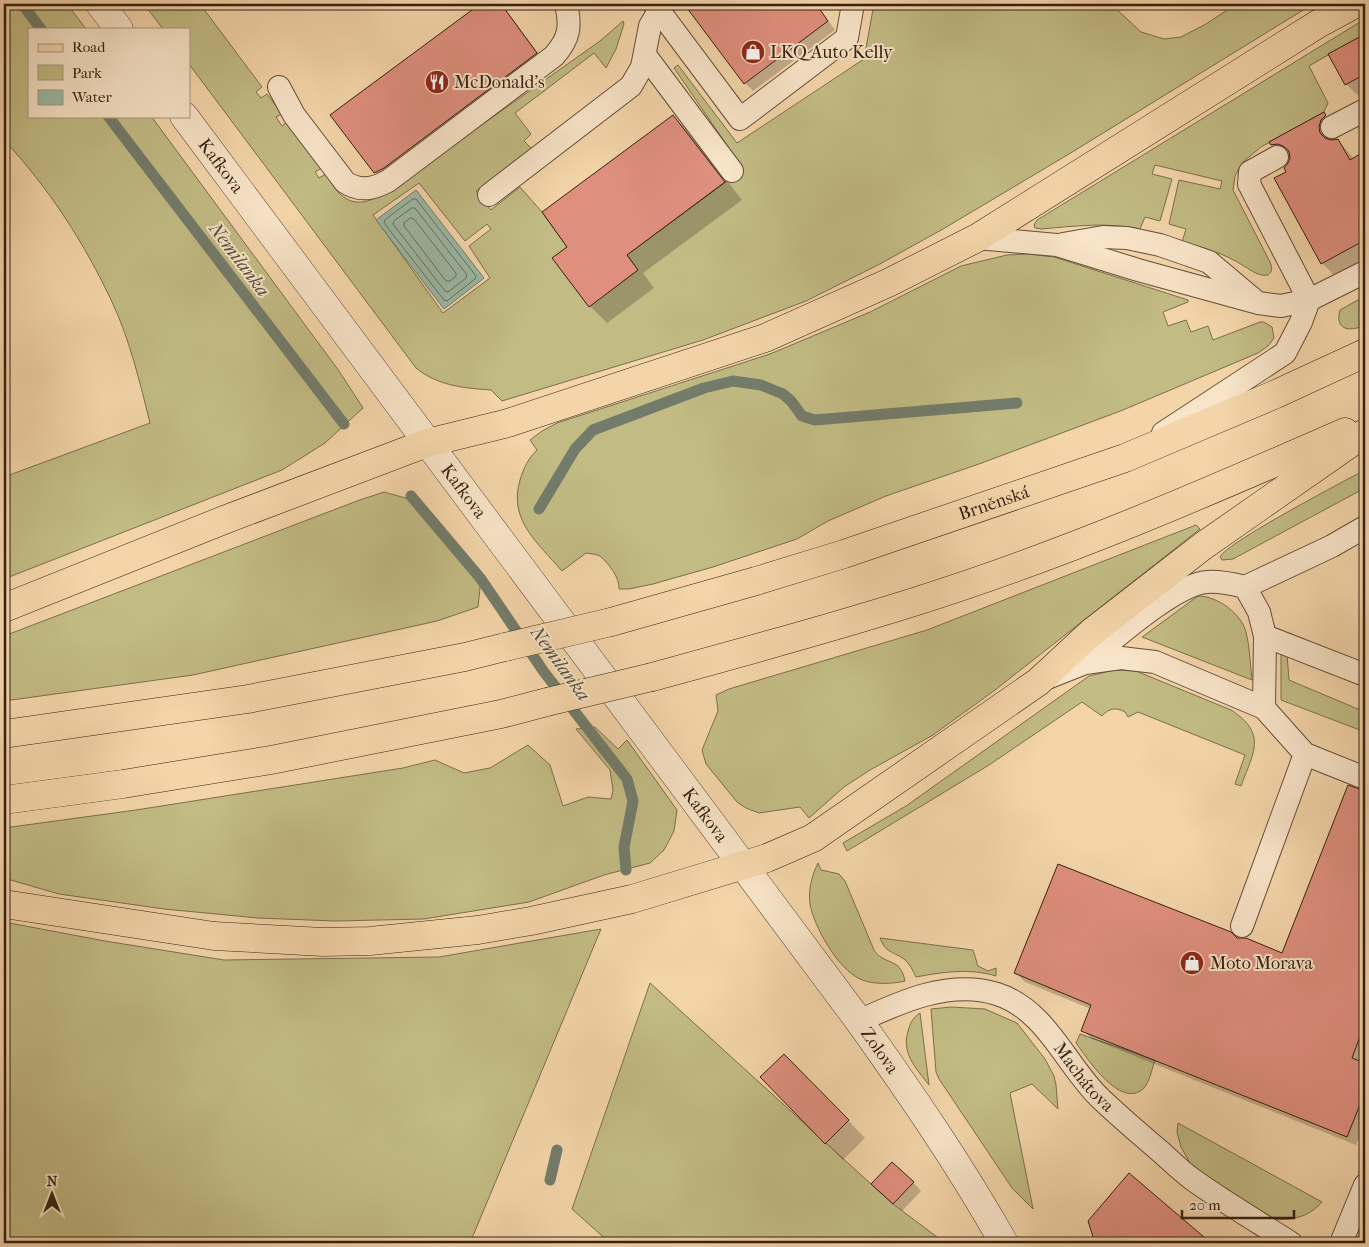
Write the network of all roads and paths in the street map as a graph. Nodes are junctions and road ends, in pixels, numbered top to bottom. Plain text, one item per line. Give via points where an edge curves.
1 (100, 4) edge
2 (566, 4) edge
3 (853, 4) edge
4 (1355, 4) edge
5 (657, 8) edge
6 (118, 28) edge
7 (645, 55) junction
8 (279, 87) dead end
9 (1365, 110) edge
10 (185, 118) edge
11 (1332, 127) dead end
12 (1277, 157) dead end
13 (732, 171) dead end
14 (489, 195) dead end
15 (977, 238) junction
16 (1365, 272) edge
17 (1308, 300) junction
18 (1365, 353) edge
19 (1365, 423) edge
20 (1365, 433) edge
21 (427, 443) junction
22 (1125, 458) junction
23 (1365, 527) edge
24 (1245, 587) junction
25 (4, 608) edge
26 (1265, 636) junction
27 (1085, 663) junction
28 (1362, 670) edge
29 (1038, 682) junction
30 (1264, 708) junction
31 (4, 734) edge
32 (1305, 754) junction
33 (1365, 778) edge
34 (4, 800) edge
35 (744, 866) junction
36 (4, 904) edge
37 (1242, 926) dead end
38 (859, 1021) junction
39 (1365, 1184) edge
40 (1359, 1215) edge
41 (1004, 1243) edge
42 (1291, 1243) edge
43 (1341, 1243) edge

1 - 6 street
2 - 8 lane via 569,32 554,56 388,181 370,189 353,187 345,182 294,115
3 - 5 lane via 847,38 740,119
4 - 15 main road
5 - 7 lane
7 - 13 lane
7 - 14 lane via 632,86
9 - 11 lane
10 - 21 street, Kafkova
12 - 17 lane via 1250,172 1249,184
15 - 17 lane via 1057,245 1258,303 1280,306
15 - 21 main road via 888,283 765,338 508,423
16 - 17 lane
17 - 22 lane via 1285,353
18 - 22 main road, Brněnská
19 - 34 main road, bridge via 1180,503 1008,570 812,633 501,714 271,760
20 - 29 main road via 1203,546 1092,632
21 - 25 main road
21 - 35 street, Kafkova
22 - 31 main road, Brněnská, bridge via 844,554 611,622 465,657 248,699
23 - 24 lane
24 - 26 lane via 1259,612
24 - 27 lane via 1206,582 1180,591
26 - 28 lane
26 - 30 lane
27 - 29 lane
27 - 30 lane via 1121,658 1155,662
29 - 35 main road via 813,838
30 - 32 lane
32 - 33 lane
32 - 37 lane
35 - 36 main road via 632,899 540,920 370,941 323,942 214,936
35 - 38 street, Zolova
38 - 41 street, Zolova via 943,1140
38 - 42 lane, Machátova via 918,996 950,991 995,993 1020,1005 1035,1017 1099,1097 1191,1178
39 - 40 lane
40 - 43 lane

